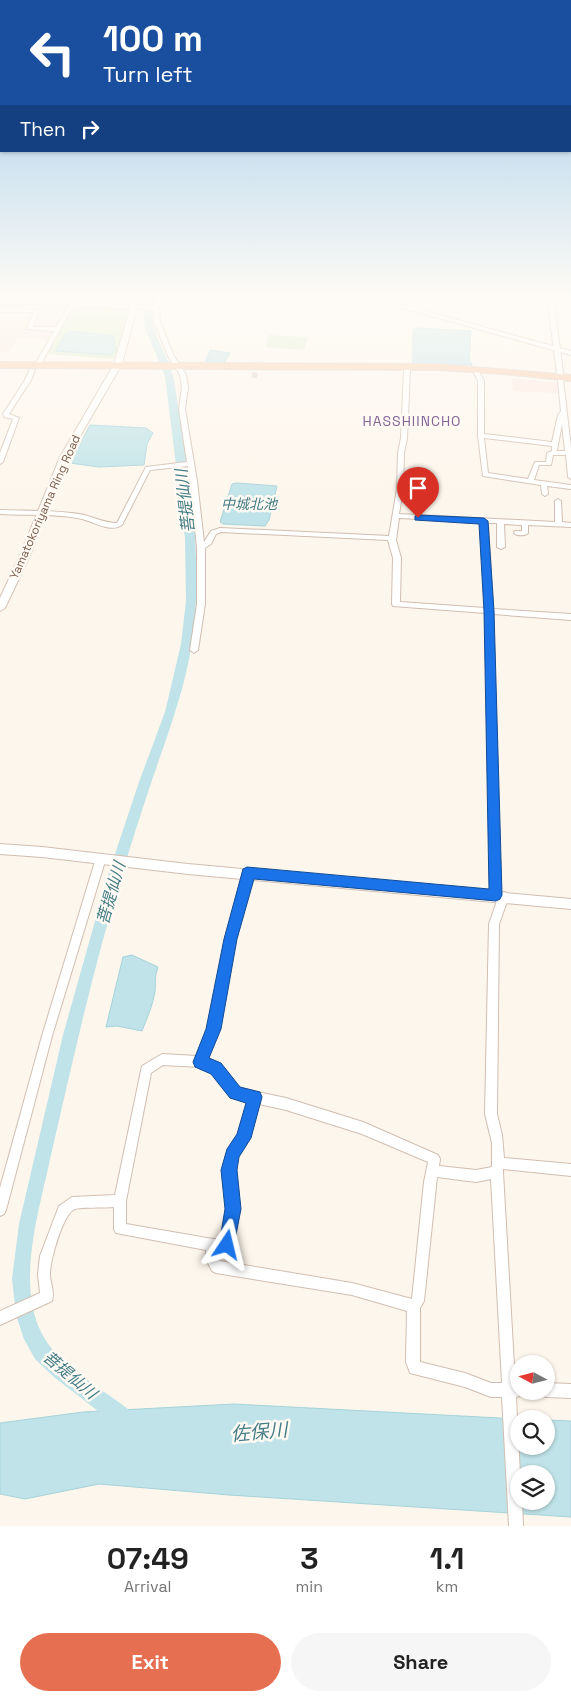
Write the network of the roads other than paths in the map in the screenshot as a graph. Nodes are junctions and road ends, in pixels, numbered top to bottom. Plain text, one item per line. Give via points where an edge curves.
1 (25, 367) edge
2 (381, 367) edge
3 (440, 367) edge
4 (561, 367) edge
5 (34, 368) junction
6 (116, 368) junction
7 (177, 368) junction
8 (0, 369) edge
9 (408, 370) junction
10 (477, 373) junction
11 (571, 378) edge
12 (564, 380) edge
13 (565, 411) junction
14 (481, 436) junction
15 (554, 444) junction
16 (554, 452) junction
17 (570, 453) edge
18 (0, 462) edge
19 (189, 464) junction
20 (571, 477) edge
21 (531, 480) junction
22 (544, 484) junction
23 (571, 487) edge
24 (545, 494) dead end
25 (558, 500) dead end
26 (0, 512) edge
27 (42, 515) junction
28 (396, 516) junction
29 (484, 521) junction
30 (500, 522) junction
31 (525, 522) junction
32 (559, 524) junction
33 (571, 525) edge
34 (517, 533) dead end
35 (392, 538) junction
36 (201, 547) junction
37 (501, 547) dead end
38 (0, 608) edge
39 (489, 611) junction
40 (571, 617) edge
41 (194, 650) dead end
42 (0, 849) edge
43 (102, 859) junction
44 (247, 873) junction
45 (500, 896) junction
46 (571, 904) edge
47 (200, 1062) junction
48 (255, 1097) junction
49 (498, 1168) junction
50 (571, 1170) edge
51 (433, 1171) junction
52 (120, 1200) junction
53 (0, 1210) edge
54 (213, 1245) junction
55 (414, 1306) junction
56 (0, 1318) edge
57 (510, 1355) edge
58 (555, 1390) edge
59 (571, 1391) edge
60 (510, 1393) edge
61 (513, 1400) edge
62 (516, 1526) edge

1 - 5 highway
2 - 7 highway
3 - 12 highway via 504,371
4 - 12 street
5 - 6 highway
5 - 8 highway
5 - 18 street via 6,414 16,418
6 - 7 highway
6 - 27 main road, Yamatokoriyama Ring Road via 64,458
7 - 9 highway
7 - 19 street via 185,387 182,409
9 - 10 highway
9 - 28 street
10 - 12 highway
10 - 14 street via 481,380
11 - 12 highway
12 - 13 street
13 - 15 street
13 - 17 street
14 - 15 street
14 - 21 street via 485,475
15 - 16 street
16 - 17 street
16 - 21 street via 550,453 549,464 536,463
17 - 20 street
19 - 27 street via 148,468 119,525 98,524 79,516
19 - 36 street
21 - 22 street
22 - 23 street
22 - 24 street
25 - 32 street
26 - 27 street
27 - 38 main road, Yamatokoriyama Ring Road
28 - 29 street
28 - 35 street
29 - 30 street
29 - 39 street
30 - 31 street
30 - 37 street
31 - 32 street
31 - 34 street via 525,533
32 - 33 street
35 - 36 street via 220,530
35 - 39 street via 397,558 396,604
36 - 41 street via 201,604
39 - 40 street
39 - 45 street
42 - 43 street
43 - 44 street
43 - 53 street via 47,1036
44 - 45 street
44 - 47 street via 230,939 214,1029
45 - 46 street
45 - 49 street via 494,924 491,1114 498,1135
47 - 48 street via 216,1068 236,1093
47 - 52 street via 162,1059 146,1070
48 - 51 street via 363,1128 403,1144 434,1159
48 - 54 street via 244,1138 232,1154 229,1170 233,1209 227,1245
49 - 50 street
49 - 51 street via 476,1176
49 - 57 street
51 - 55 street via 418,1301
52 - 54 street via 120,1229
52 - 56 street via 72,1202 64,1210 46,1256 47,1296
54 - 55 street via 212,1259 216,1267 352,1289
55 - 60 street via 415,1368
58 - 59 street
61 - 62 street

